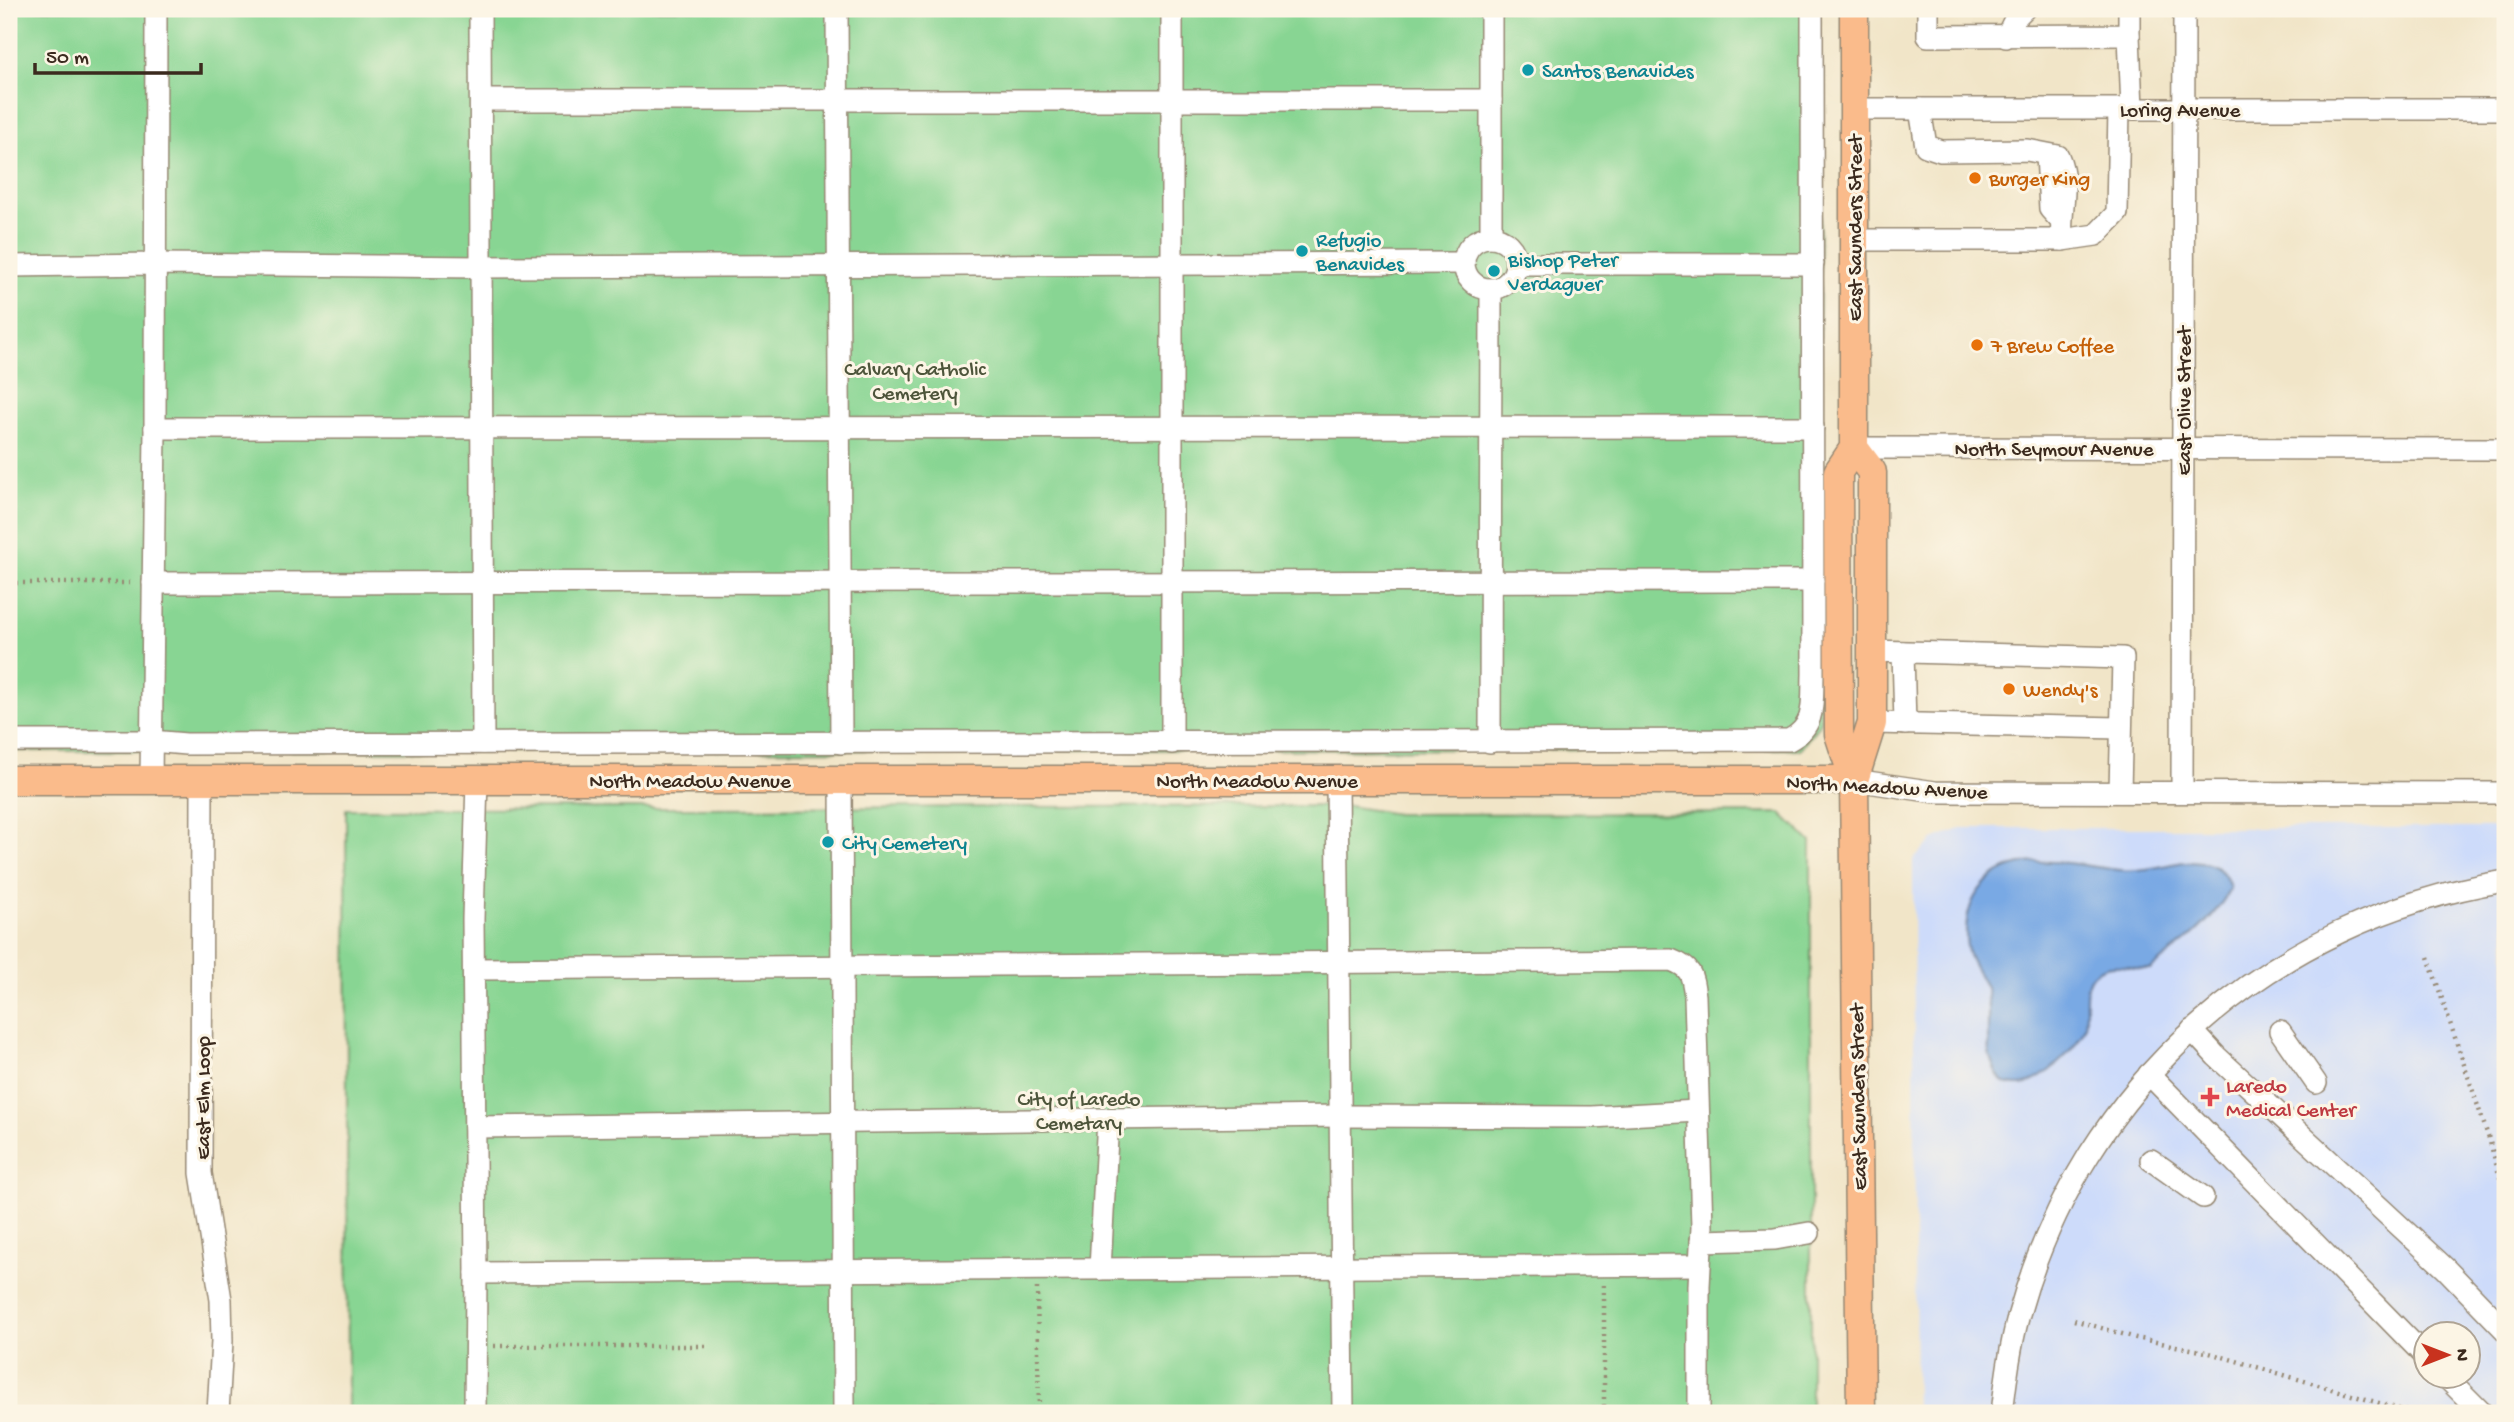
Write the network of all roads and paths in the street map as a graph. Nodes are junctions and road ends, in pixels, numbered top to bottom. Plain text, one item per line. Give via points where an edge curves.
1 (156, 9) edge
2 (480, 9) edge
3 (837, 9) edge
4 (1172, 9) edge
5 (1491, 9) edge
6 (1812, 9) edge
7 (1854, 9) edge
8 (1928, 9) edge
9 (2024, 9) edge
10 (2129, 9) edge
11 (2184, 9) edge
12 (2129, 35) junction
13 (2006, 37) junction
14 (481, 100) junction
15 (838, 100) junction
16 (1172, 100) junction
17 (1491, 100) junction
18 (1854, 109) junction
19 (1920, 109) junction
20 (2125, 109) junction
21 (2183, 109) junction
22 (2505, 109) edge
23 (2061, 230) junction
24 (1491, 237) junction
25 (1854, 240) junction
26 (156, 264) junction
27 (1464, 264) junction
28 (1516, 264) junction
29 (1813, 264) junction
30 (838, 265) junction
31 (1172, 265) junction
32 (9, 266) edge
33 (481, 267) junction
34 (1491, 289) junction
35 (1172, 427) junction
36 (1492, 427) junction
37 (1813, 427) junction
38 (155, 428) junction
39 (482, 428) junction
40 (839, 428) junction
41 (1854, 448) junction
42 (2183, 449) junction
43 (2505, 449) edge
44 (1491, 581) junction
45 (1813, 581) junction
46 (482, 582) junction
47 (839, 582) junction
48 (1172, 582) junction
49 (9, 583) edge
50 (153, 583) junction
51 (1872, 651) junction
52 (1903, 652) junction
53 (1872, 723) junction
54 (1905, 724) junction
55 (2120, 728) junction
56 (9, 741) edge
57 (151, 741) junction
58 (1490, 742) junction
59 (483, 743) junction
60 (841, 743) junction
61 (1172, 743) junction
62 (841, 779) junction
63 (9, 780) edge
64 (151, 780) junction
65 (202, 780) junction
66 (477, 780) junction
67 (1337, 780) junction
68 (1854, 780) junction
69 (2120, 792) junction
70 (2182, 792) junction
71 (2505, 793) edge
72 (2505, 881) edge
73 (2428, 957) dead end
74 (1339, 963) junction
75 (842, 966) junction
76 (474, 969) junction
77 (2192, 1030) junction
78 (2280, 1031) dead end
79 (2149, 1074) junction
80 (2316, 1083) dead end
81 (1697, 1111) junction
82 (1340, 1116) junction
83 (1108, 1119) junction
84 (843, 1122) junction
85 (475, 1127) junction
86 (2151, 1160) dead end
87 (2505, 1196) edge
88 (2203, 1197) dead end
89 (1809, 1233) dead end
90 (1701, 1241) junction
91 (1700, 1265) junction
92 (1342, 1268) junction
93 (1100, 1269) junction
94 (843, 1270) junction
95 (476, 1273) junction
96 (1603, 1275) dead end
97 (1037, 1280) dead end
98 (2074, 1320) dead end
99 (2505, 1330) edge
100 (2412, 1342) edge
101 (486, 1346) dead end
102 (706, 1346) dead end
103 (2458, 1390) edge
104 (2406, 1411) dead end
105 (218, 1413) edge
106 (475, 1413) edge
107 (844, 1413) edge
108 (1039, 1413) edge
109 (1343, 1413) edge
110 (1604, 1413) edge
111 (1699, 1413) edge
112 (1861, 1413) edge
113 (2002, 1413) edge
114 (2482, 1413) edge

1 - 26 street
2 - 14 street
3 - 15 street
4 - 16 street
5 - 17 street
6 - 29 street
7 - 18 main road, East Saunders Street
8 - 13 street via 1928,36
9 - 13 street
10 - 12 street
11 - 21 street, East Olive Street
12 - 13 street
12 - 20 street
14 - 15 street
14 - 33 street
15 - 16 street
15 - 30 street
16 - 17 street
16 - 31 street
17 - 24 street
18 - 19 street, Loring Avenue
18 - 25 main road, East Saunders Street
19 - 20 street, Loring Avenue
19 - 23 street via 1926,146 1941,151 2027,150 2058,156 2066,201
20 - 21 street, Loring Avenue
20 - 23 street via 2117,213 2096,235
21 - 22 street, Loring Avenue
21 - 42 street, East Olive Street
23 - 25 street
24 - 27 street via 1475,242
24 - 28 street via 1505,243
25 - 41 main road, East Saunders Street
26 - 32 street
26 - 33 street
26 - 38 street
27 - 31 street
27 - 34 street via 1472,282
28 - 29 street
28 - 34 street via 1511,278
29 - 37 street
30 - 31 street
30 - 33 street
30 - 40 street
31 - 35 street
33 - 39 street
34 - 36 street
35 - 36 street
35 - 40 street
35 - 48 street
36 - 37 street
36 - 44 street
37 - 45 street
38 - 39 street
38 - 50 street
39 - 40 street
39 - 46 street
40 - 47 street
41 - 42 street, North Seymour Avenue
41 - 51 main road, East Saunders Street via 1872,472
41 - 68 main road, East Saunders Street via 1838,472 1839,734
42 - 43 street, North Seymour Avenue
42 - 70 street, East Olive Street
44 - 45 street
44 - 48 street
44 - 58 street
45 - 58 street via 1812,705 1802,733 1789,740
46 - 47 street
46 - 50 street
46 - 59 street
47 - 48 street
47 - 60 street
48 - 61 street
49 - 50 path
50 - 57 street
51 - 52 street
51 - 53 main road, East Saunders Street
52 - 54 street
52 - 55 street via 2123,658
53 - 54 street
53 - 68 main road, East Saunders Street
54 - 55 street
55 - 69 street
56 - 57 street
57 - 59 street
57 - 64 street
58 - 61 street
59 - 60 street
60 - 61 street
62 - 66 main road, North Meadow Avenue
62 - 67 main road, North Meadow Avenue
62 - 75 street
63 - 64 main road, North Meadow Avenue
64 - 65 main road, North Meadow Avenue
65 - 66 main road, North Meadow Avenue
65 - 105 street, East Elm Loop via 201,1173 221,1300
66 - 76 street
67 - 68 main road, North Meadow Avenue
67 - 74 street
68 - 69 street, North Meadow Avenue via 1935,792
68 - 112 main road, East Saunders Street
69 - 70 street, North Meadow Avenue
70 - 71 street, North Meadow Avenue
72 - 77 street via 2416,901 2316,942 2225,1001
73 - 87 path
74 - 75 street
74 - 81 street via 1671,960 1684,965 1692,975 1695,996
74 - 82 street
75 - 76 street
75 - 84 street
76 - 85 street
77 - 79 street
77 - 99 street
78 - 80 street
79 - 100 street
79 - 113 street via 2113,1118 2057,1212 2019,1315
81 - 82 street via 1592,1116
81 - 90 street
82 - 83 street
82 - 92 street
83 - 84 street
83 - 93 street
84 - 85 street
84 - 94 street
85 - 95 street
86 - 88 street
89 - 90 street
90 - 91 street
91 - 92 street
91 - 111 street
92 - 93 street
92 - 109 street
93 - 94 street
94 - 95 street
94 - 107 street
95 - 106 street
96 - 110 path
97 - 108 path
98 - 104 path via 2206,1352
101 - 102 path
103 - 114 street

